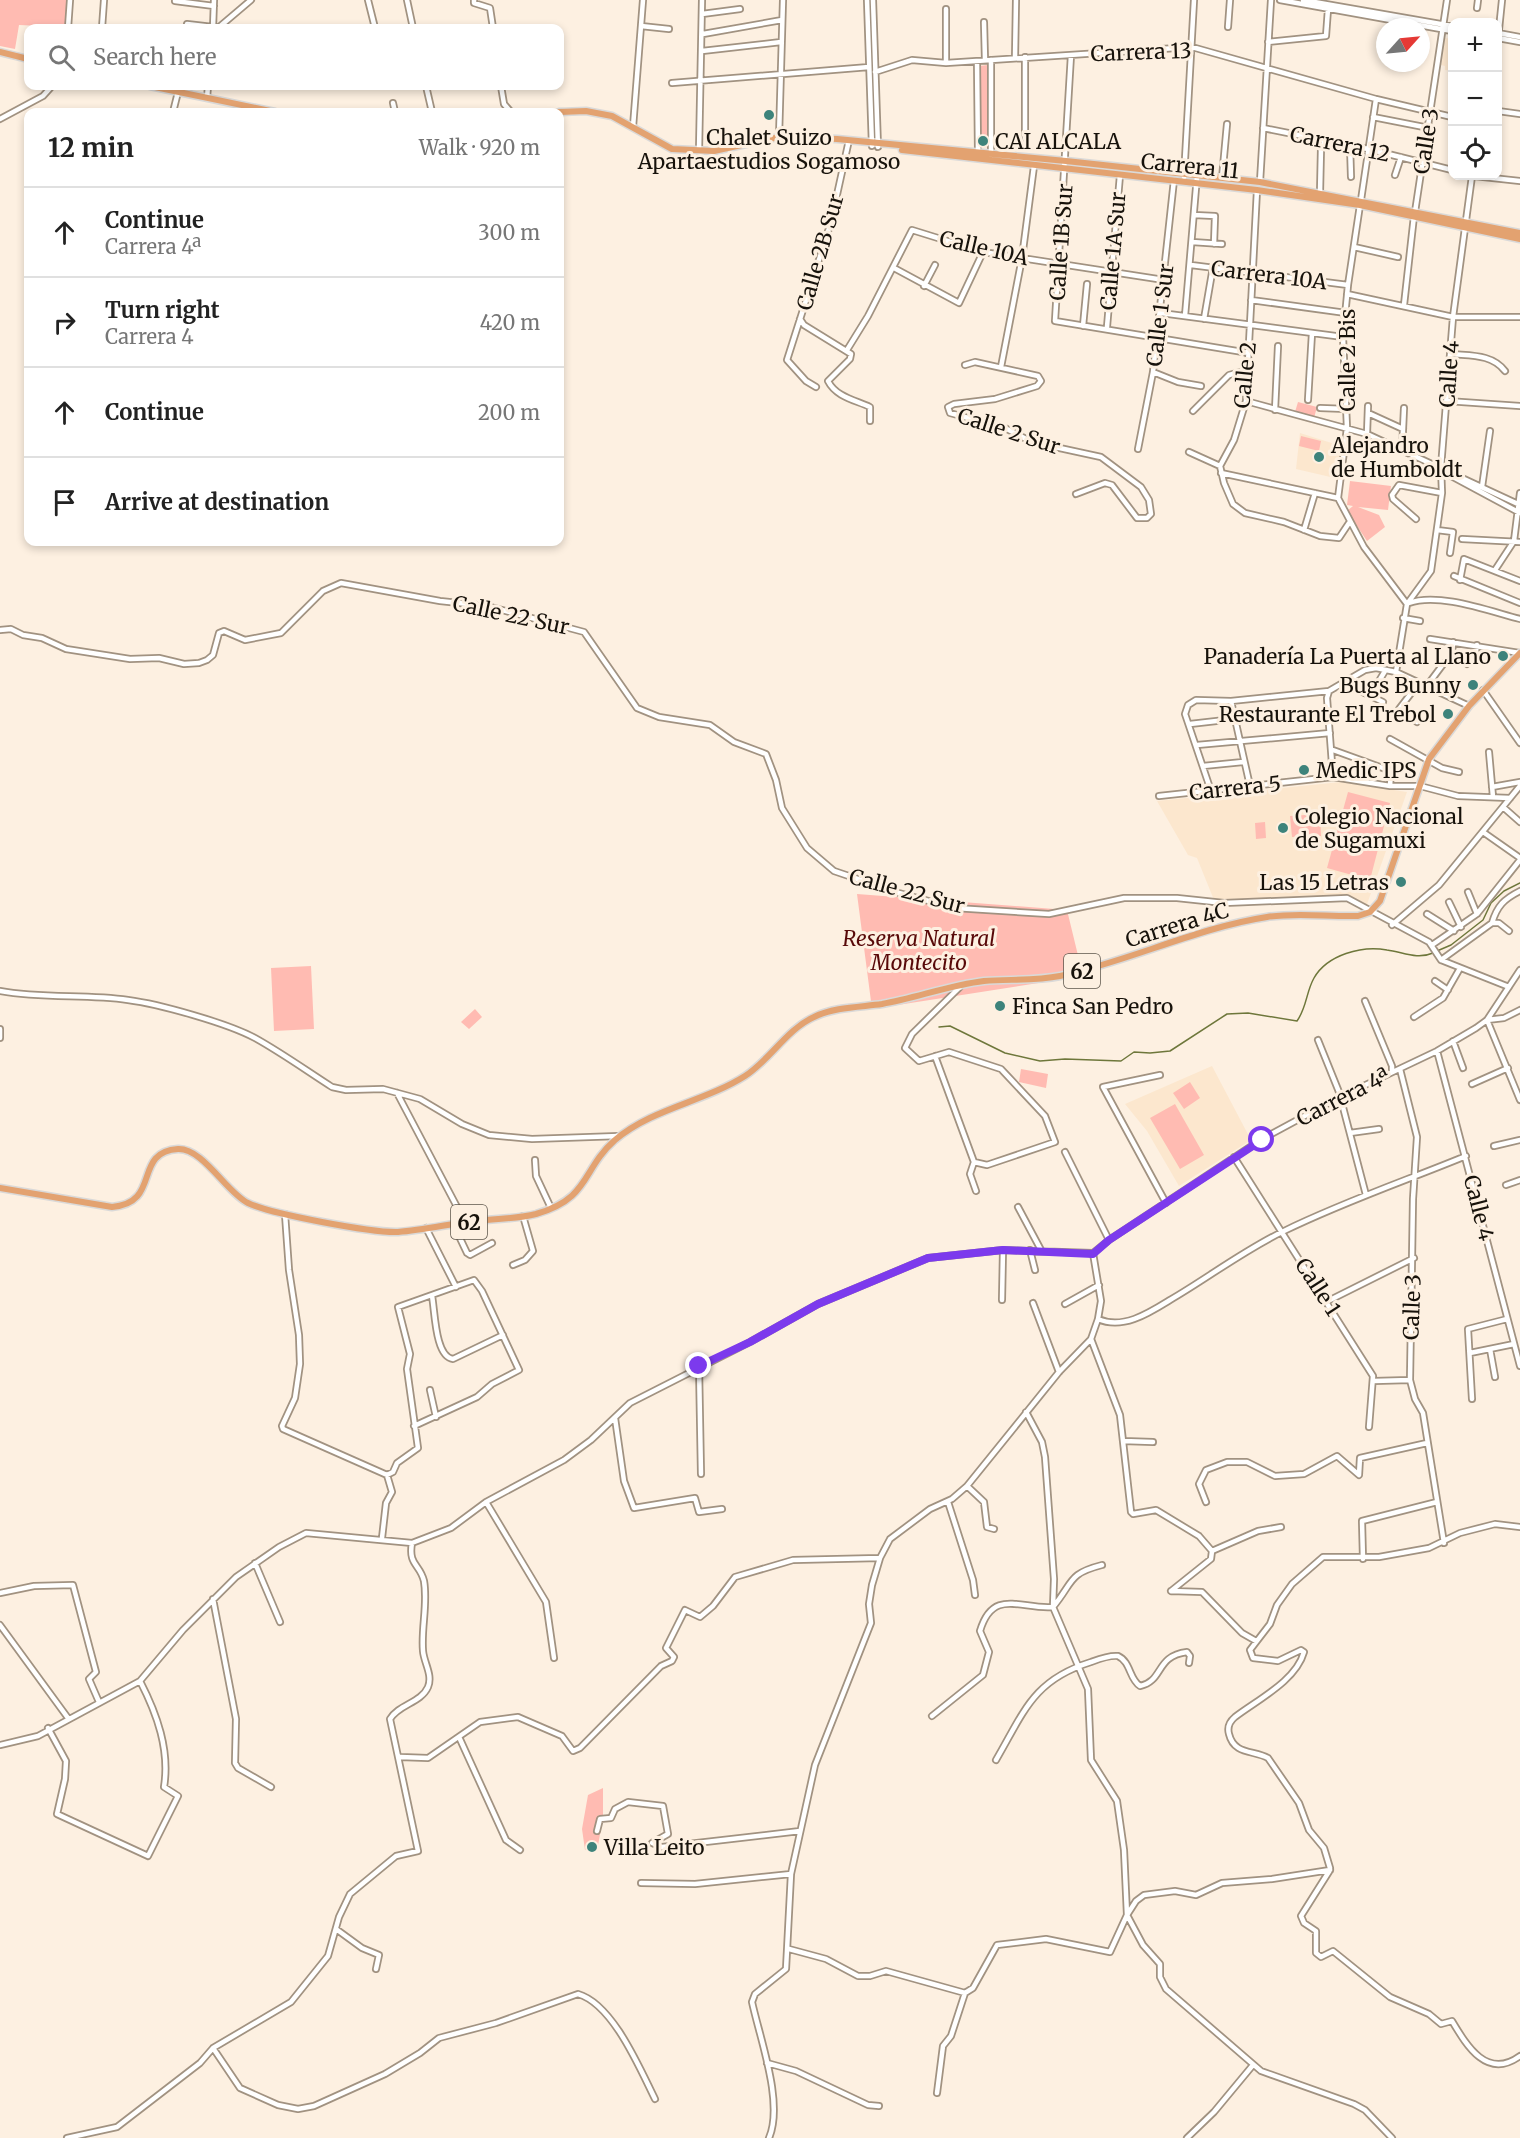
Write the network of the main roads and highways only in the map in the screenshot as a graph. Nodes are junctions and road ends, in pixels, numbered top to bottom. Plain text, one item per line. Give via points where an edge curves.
1 (0, 52) edge
2 (24, 58) edge
3 (169, 90) edge
4 (255, 108) edge
5 (564, 112) edge
6 (875, 145) junction
7 (991, 157) junction
8 (1184, 178) junction
9 (1197, 179) junction
10 (1361, 202) junction
11 (1466, 226) junction
12 (1520, 233) edge
13 (1520, 239) edge
14 (1520, 653) edge
15 (0, 1188) edge

1 - 2 main road
3 - 4 main road
5 - 6 main road, Carrera 11 via 612,116 672,149 699,151 779,137
6 - 7 main road, Carrera 11
6 - 7 main road, Carrera 11
7 - 8 main road, Carrera 11 via 1066,161
7 - 8 main road, Carrera 11 via 1034,166
8 - 9 main road, Carrera 11
9 - 10 main road, Carrera 11
9 - 10 main road, Carrera 11 via 1260,182
10 - 11 main road, Carrera 11
11 - 12 main road, Carrera 11
11 - 13 main road, Carrera 11
14 - 15 main road, Carrera 4C / 62 via 1469,706 1429,759 1380,901 1370,912 1358,916 1270,916 1060,976 980,982 812,1017 745,1076 656,1114 621,1136 577,1192 551,1209 394,1232 285,1214 250,1204 199,1158 179,1149 156,1158 149,1166 141,1193 122,1207

